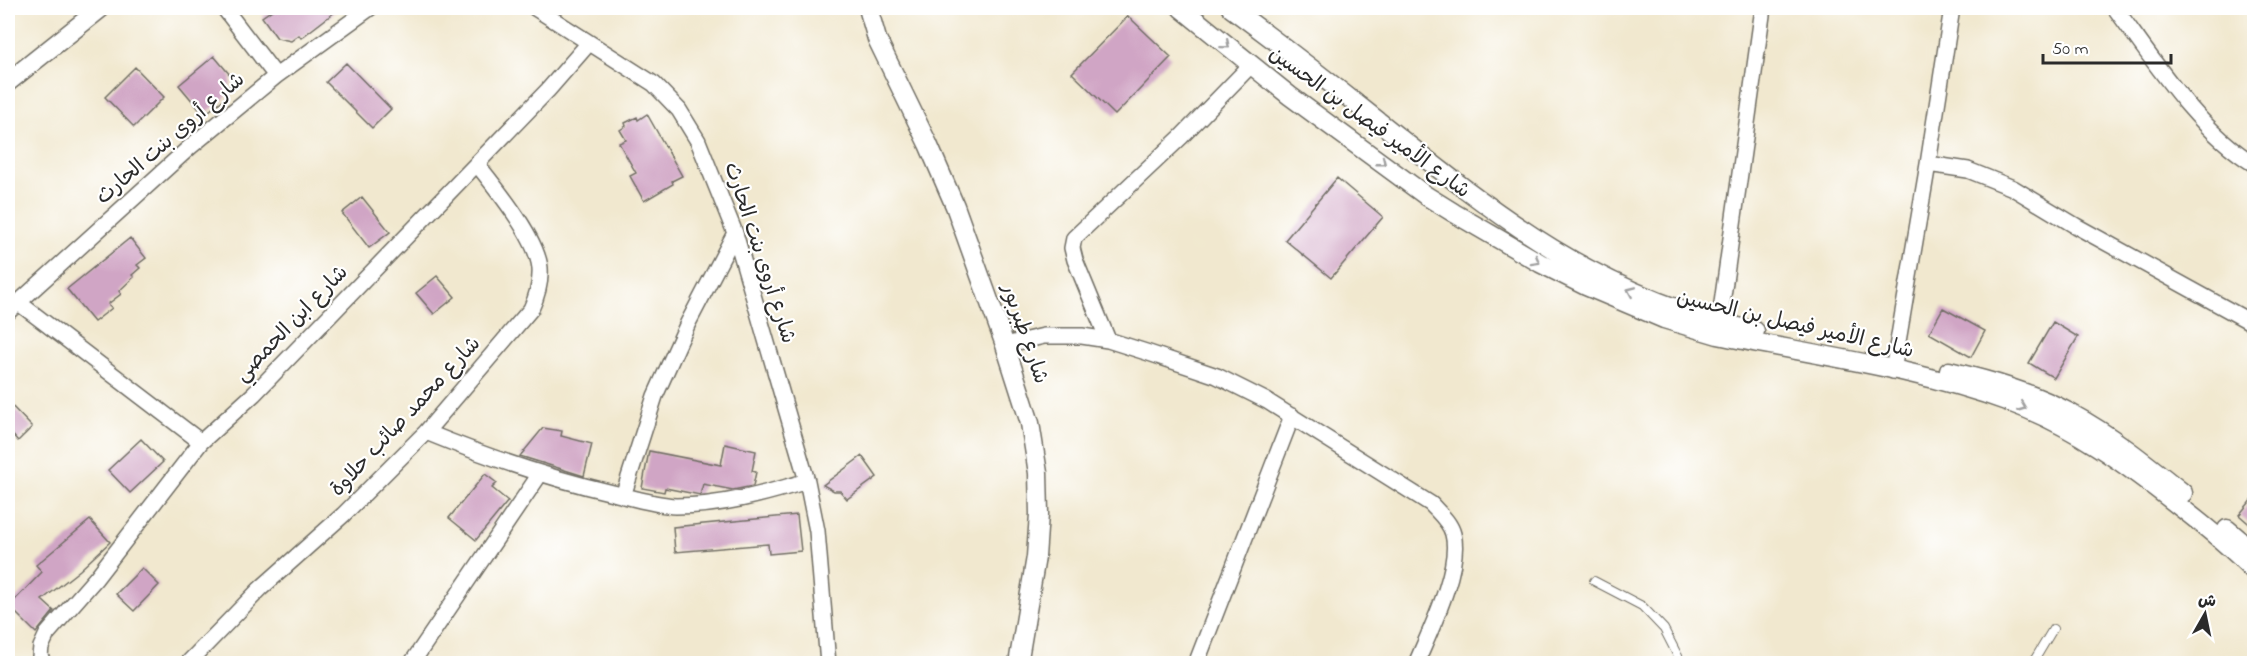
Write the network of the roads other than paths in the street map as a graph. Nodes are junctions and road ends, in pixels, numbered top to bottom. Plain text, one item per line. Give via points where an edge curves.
1 (101, 8) edge
2 (224, 8) edge
3 (370, 8) edge
4 (535, 8) edge
5 (857, 8) edge
6 (868, 8) edge
7 (1181, 8) edge
8 (1231, 8) edge
9 (1763, 8) edge
10 (1952, 8) edge
11 (2115, 8) edge
12 (877, 39) junction
13 (589, 43) junction
14 (1251, 65) junction
15 (276, 76) junction
16 (8, 81) edge
17 (1359, 106) junction
18 (1333, 127) junction
19 (477, 164) junction
20 (1928, 164) junction
21 (2254, 164) edge
22 (735, 233) junction
23 (13, 307) edge
24 (2254, 324) edge
25 (1719, 329) junction
26 (1108, 340) junction
27 (1005, 345) junction
28 (1893, 365) junction
29 (1292, 416) junction
30 (426, 432) junction
31 (201, 442) junction
32 (540, 474) junction
33 (807, 481) junction
34 (623, 496) junction
35 (2254, 552) edge
36 (2254, 571) edge
37 (1594, 581) dead end
38 (2053, 628) dead end
39 (44, 663) edge
40 (187, 663) edge
41 (411, 663) edge
42 (828, 663) edge
43 (1018, 663) edge
44 (1196, 663) edge
45 (1416, 663) edge
46 (1682, 663) edge
47 (2032, 663) edge

1 - 16 street
2 - 15 street
3 - 15 street, شارع أروى بنت الحارث
4 - 13 street, شارع أروى بنت الحارث
5 - 12 street, شارع طبربور
6 - 12 street, شارع طبربور
7 -> 14 street, شارع الأمير فيصل بن الحسين
8 - 17 street, شارع الأمير فيصل بن الحسين
9 - 25 street
10 - 20 street
11 - 21 street via 2197,113
12 - 27 street, شارع طبربور via 945,182
13 - 19 street, شارع ابن الحمصي
13 - 22 street, شارع أروى بنت الحارث via 654,84 680,110 702,149
14 - 18 street, شارع الأمير فيصل بن الحسين
14 - 26 street via 1074,238 1075,260
15 - 23 street, شارع أروى بنت الحارث via 190,147
17 - 18 street
25 -> 17 street, شارع الأمير فيصل بن الحسين via 1625,289 1544,244 1483,204
18 -> 25 street, شارع الأمير فيصل بن الحسين via 1425,195 1540,263 1641,310
19 - 30 street, شارع محمد صائب حلاوة via 514,215 537,256 537,298 525,318
19 - 31 street, شارع ابن الحمصي via 254,394
20 - 24 street via 1968,170 2013,188
20 - 28 street
22 - 33 street, شارع أروى بنت الحارث
22 - 34 street via 655,396
23 - 31 street
25 - 28 street, شارع الأمير فيصل بن الحسين
26 - 27 street via 1063,335
26 - 29 street via 1217,376
27 - 43 street, شارع طبربور via 1030,423 1039,490 1036,557
28 - 35 street, شارع الأمير فيصل بن الحسين via 1998,384 2070,413 2145,463
28 -> 36 street, شارع الأمير فيصل بن الحسين via 2012,403 2065,426 2151,483
29 - 44 street
29 - 45 street via 1431,504 1446,520 1453,534 1454,552 1445,592
30 - 32 street
30 - 40 street, شارع محمد صائب حلاوة
31 - 39 street, شارع ابن الحمصي via 96,578 47,634 40,656
32 - 34 street
32 - 41 street
33 - 34 street via 698,505 674,506
33 - 42 street, شارع أروى بنت الحارث via 817,531
37 - 46 lane via 1642,606 1664,629
38 - 47 lane

